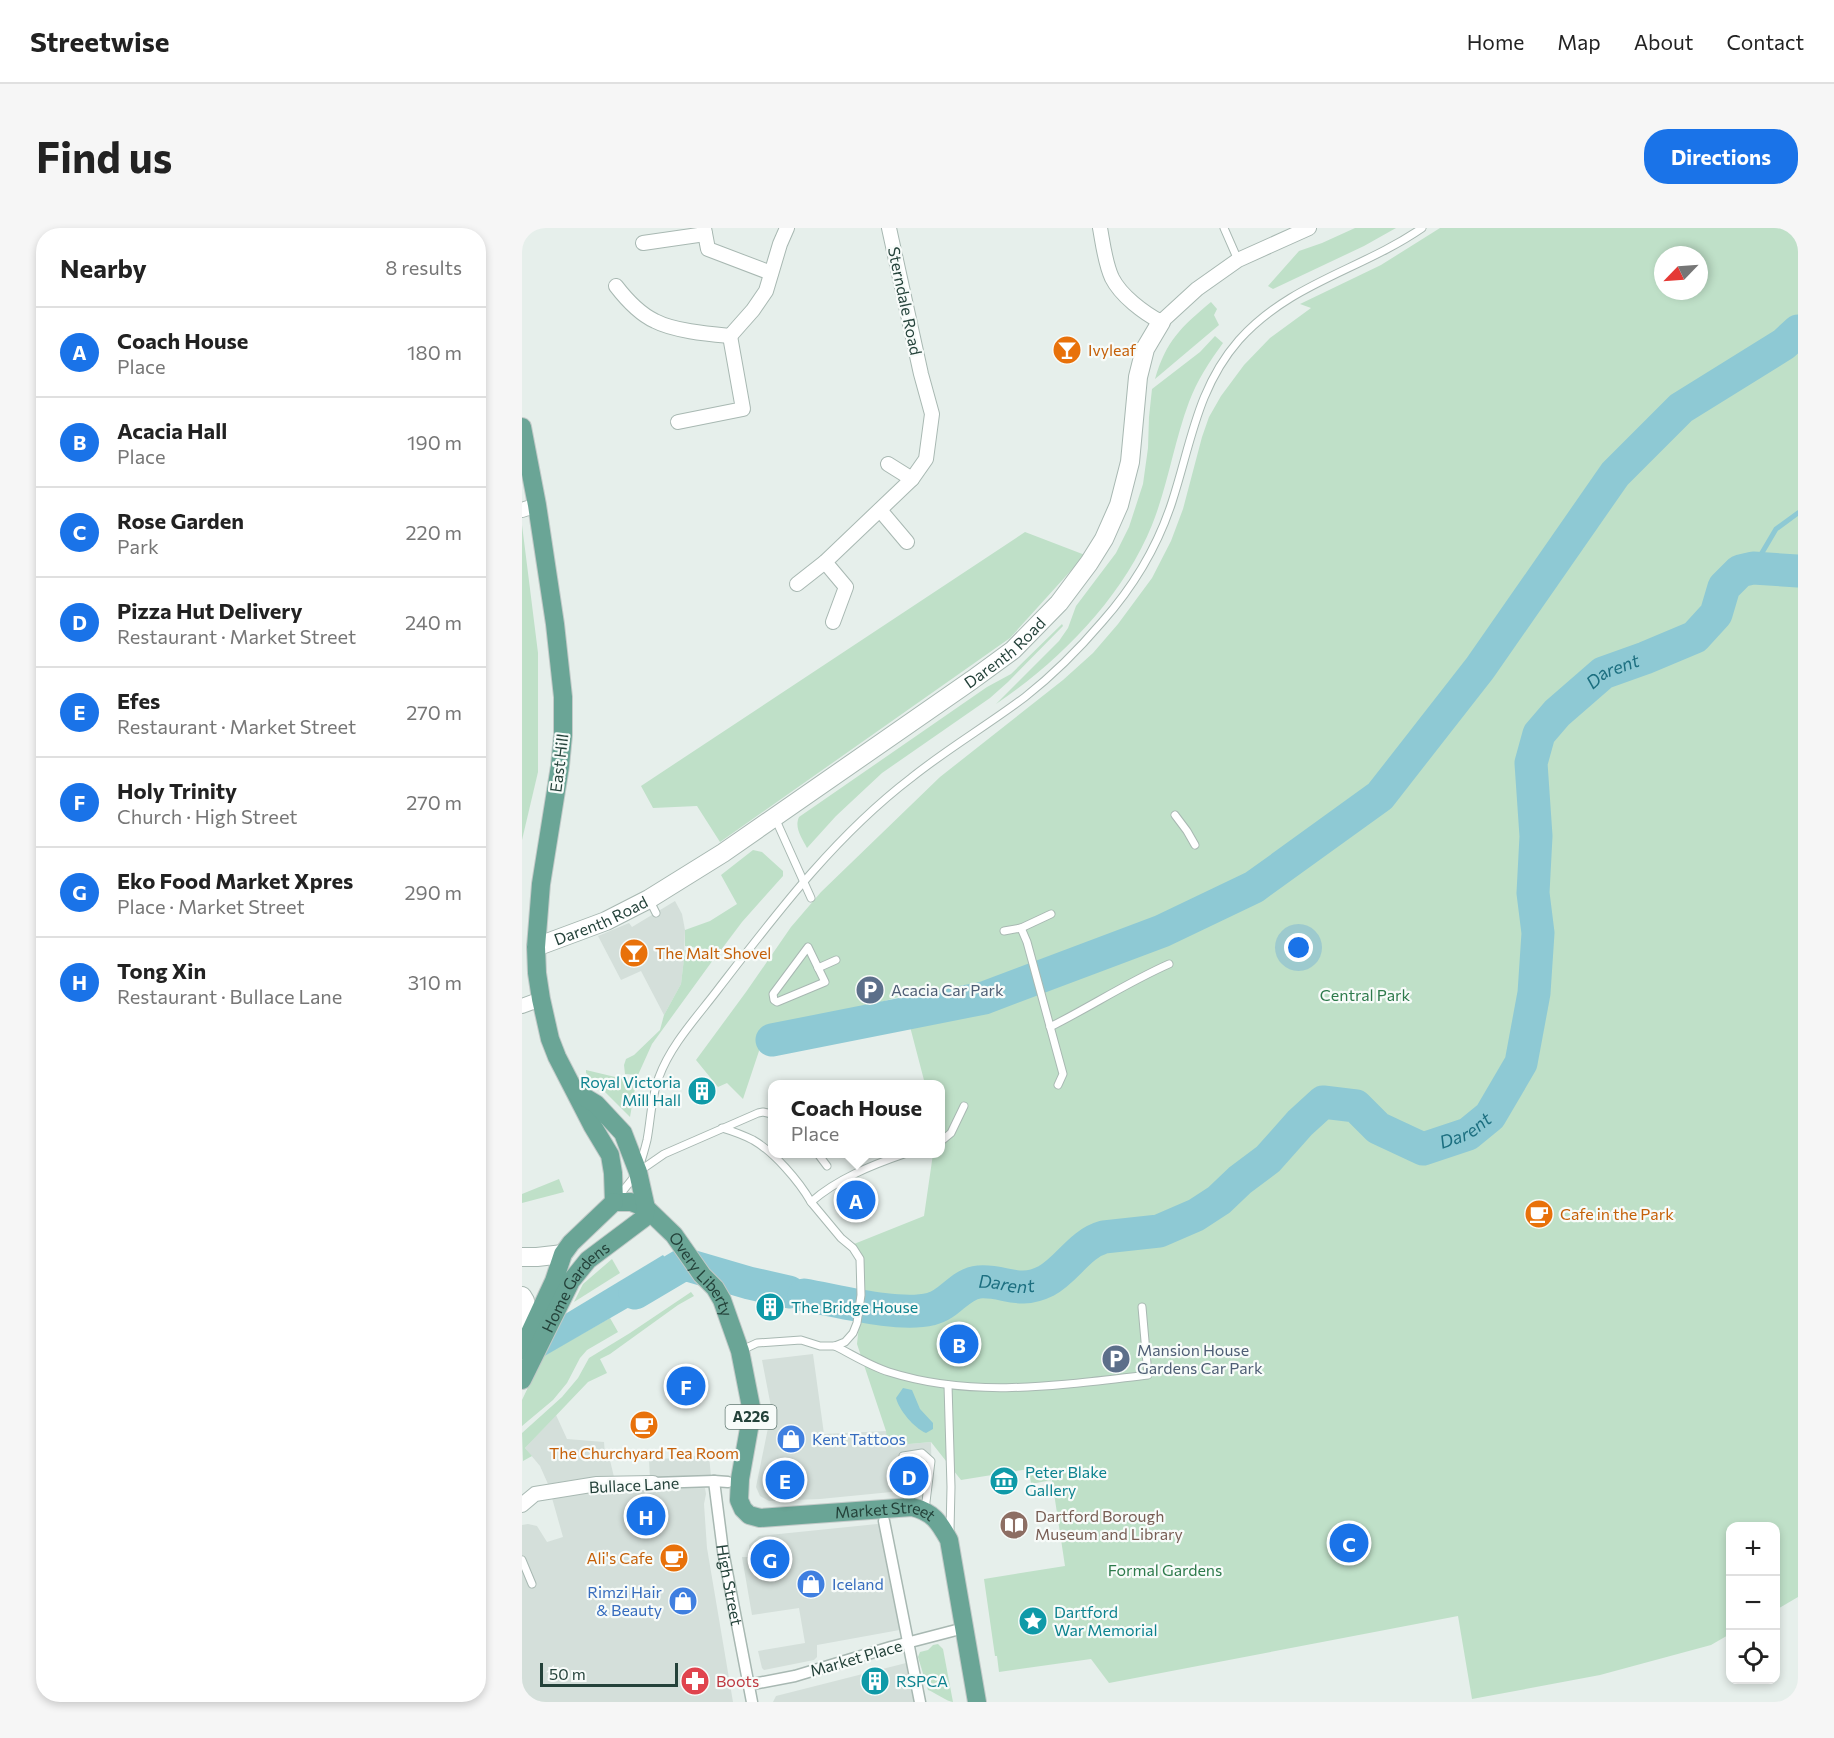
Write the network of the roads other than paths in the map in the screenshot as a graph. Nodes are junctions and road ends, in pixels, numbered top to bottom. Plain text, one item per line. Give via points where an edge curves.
1 (787, 228) edge
2 (889, 228) edge
3 (1100, 228) edge
4 (1224, 228) edge
5 (1309, 228) edge
6 (1422, 228) edge
7 (705, 231) edge
8 (643, 243) dead end
9 (1238, 260) junction
10 (771, 273) junction
11 (616, 286) dead end
12 (1161, 322) junction
13 (730, 336) junction
14 (678, 422) dead end
15 (522, 428) edge
16 (888, 464) dead end
17 (912, 479) junction
18 (529, 508) edge
19 (880, 510) junction
20 (906, 542) dead end
21 (825, 562) junction
22 (797, 584) dead end
23 (833, 622) dead end
24 (1174, 815) dead end
25 (775, 818) junction
26 (1195, 845) dead end
27 (804, 882) junction
28 (811, 898) dead end
29 (1051, 914) dead end
30 (1021, 928) junction
31 (1004, 931) dead end
32 (536, 947) junction
33 (836, 960) dead end
34 (1169, 964) dead end
35 (818, 968) junction
36 (541, 999) junction
37 (522, 1006) edge
38 (1050, 1027) junction
39 (1058, 1085) dead end
40 (576, 1092) junction
41 (964, 1106) dead end
42 (768, 1113) edge
43 (722, 1128) junction
44 (945, 1138) edge
45 (768, 1152) edge
46 (775, 1158) edge
47 (821, 1158) edge
48 (894, 1158) edge
49 (826, 1166) dead end
50 (638, 1172) junction
51 (614, 1202) junction
52 (811, 1202) junction
53 (646, 1208) junction
54 (563, 1254) junction
55 (522, 1257) edge
56 (563, 1281) junction
57 (522, 1296) edge
58 (1142, 1306) dead end
59 (526, 1341) edge
60 (835, 1346) junction
61 (740, 1351) junction
62 (522, 1380) edge
63 (948, 1385) junction
64 (903, 1456) dead end
65 (714, 1481) junction
66 (653, 1483) joint
67 (734, 1484) junction
68 (522, 1505) edge
69 (925, 1510) junction
70 (884, 1521) dead end
71 (949, 1540) junction
72 (522, 1560) edge
73 (532, 1584) dead end
74 (964, 1628) junction
75 (908, 1643) junction
76 (748, 1685) junction
77 (752, 1702) edge
78 (920, 1702) edge
79 (977, 1702) edge

1 - 10 street
2 - 17 street, Sterndale Road via 932,414 926,459
3 - 12 street via 1112,279 1130,299
4 - 9 lane
5 - 9 street, Darenth Road
6 - 27 lane via 1370,259 1287,299 1238,341 1214,374 1202,400 1172,502 1152,552 1115,608 1028,694 887,796
7 - 8 street
7 - 10 street via 708,249
9 - 12 street, Darenth Road via 1197,289
10 - 13 street via 766,291
11 - 13 street via 626,300 654,321
12 - 25 street, Darenth Road via 1145,349 1138,377 1130,462 1119,505 1104,539 1059,603 1012,650
13 - 14 street via 743,410
15 - 18 main road, East Hill
16 - 17 street
17 - 19 street, Sterndale Road
18 - 32 main road, East Hill via 555,624 563,697 560,766 544,855
19 - 20 street
19 - 21 street, Sterndale Road
21 - 22 street, Sterndale Road
21 - 23 street via 846,587
24 - 26 lane
25 - 27 lane
25 - 32 street, Darenth Road via 652,906
27 - 28 lane
27 - 50 lane via 669,1056 658,1079
29 - 30 lane
30 - 31 lane
30 - 38 lane
32 - 36 main road, East Hill
33 - 35 lane
34 - 38 lane
35 - 35 lane via 808,947 773,994 774,1000 825,982
36 - 37 street
36 - 40 main road, East Hill via 554,1048
38 - 39 lane via 1063,1074
40 - 50 main road, East Hill via 596,1104 623,1133
40 - 51 main road, East Hill via 610,1155
41 - 44 lane
42 - 43 lane via 758,1113
43 - 45 lane via 751,1139
43 - 50 lane via 664,1154
46 - 52 lane
47 - 49 lane
48 - 52 lane via 855,1174
50 - 51 lane
50 - 53 main road, East Hill
51 - 53 main road via 632,1202
51 - 54 main road, Home Gardens
52 - 60 lane via 860,1259 857,1323 845,1342
53 - 56 main road, Home Gardens via 644,1218
53 - 61 main road, Overy Liberty / A226 via 674,1235 715,1288
54 - 55 street
54 - 56 main road, Home Gardens
56 - 59 main road, Home Gardens
56 - 62 main road, Home Gardens
57 - 59 street
58 - 63 lane via 1148,1375 1046,1387
60 - 61 lane via 801,1340 757,1343
60 - 63 lane via 887,1372
61 - 67 main road, A226 via 752,1412
63 - 71 lane
64 - 69 lane via 922,1453 931,1461
65 - 66 street, Bullace Lane
65 - 67 street
65 - 76 street, High Street
66 - 68 street, Bullace Lane via 597,1484 535,1494
67 - 69 main road, Market Street / A226 via 743,1509 760,1518 912,1507
69 - 71 main road, Market Street via 939,1522
70 - 75 street
71 - 74 main road, Market Street
72 - 73 lane
74 - 75 street, Market Place
74 - 79 main road, Market Street
75 - 76 street, Market Place via 795,1676
75 - 78 street
76 - 77 street, High Street

